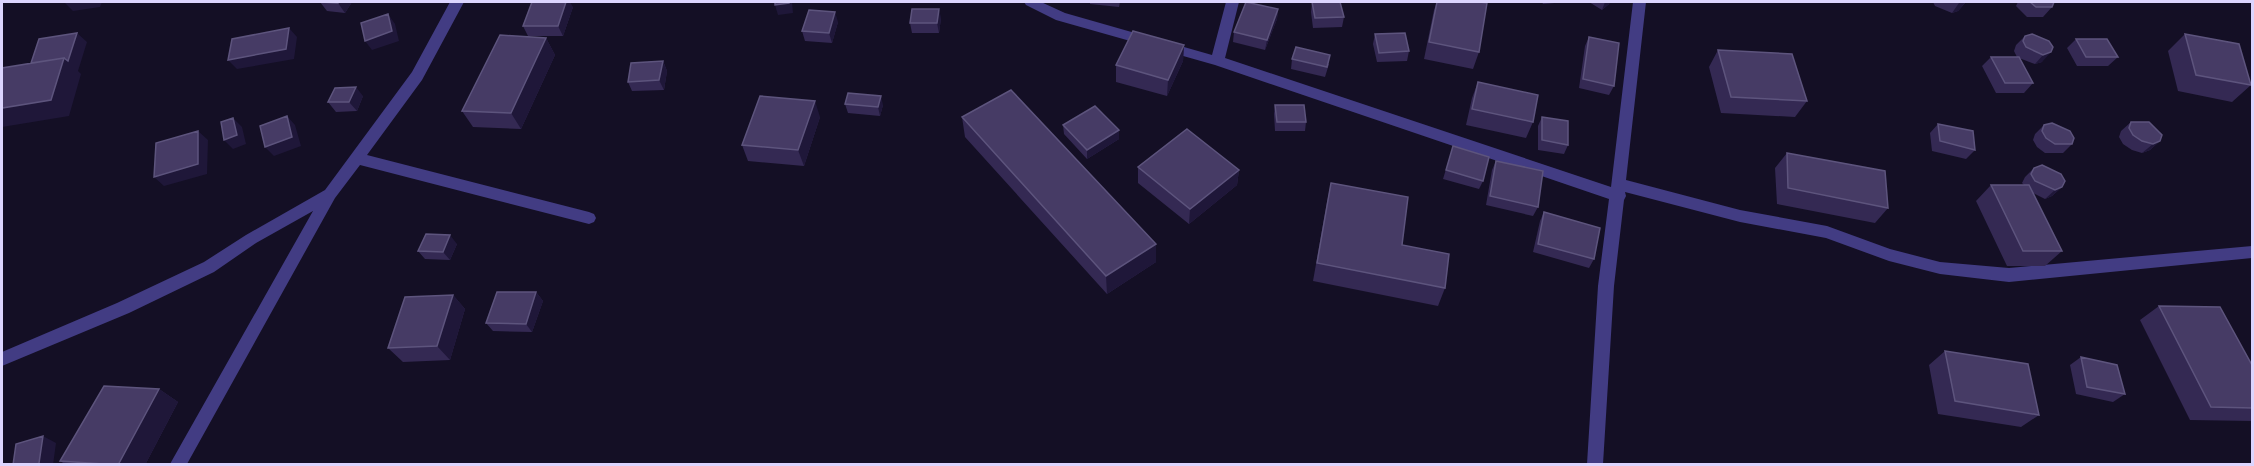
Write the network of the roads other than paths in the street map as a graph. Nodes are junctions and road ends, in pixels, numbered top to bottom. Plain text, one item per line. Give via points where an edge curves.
1 (457, 2) edge
2 (1031, 2) edge
3 (1233, 2) edge
4 (1640, 2) edge
5 (1217, 61) junction
6 (356, 158) junction
7 (1619, 190) junction
8 (330, 194) junction
9 (589, 218) dead end
10 (2253, 252) edge
11 (2, 359) edge
12 (178, 465) edge
13 (1595, 465) edge

1 - 6 street via 417,76
2 - 5 street via 1061,17
3 - 5 street
4 - 7 street
5 - 7 street
6 - 8 street
6 - 9 street
7 - 10 street via 1827,232 1889,255 1940,268 2009,275
7 - 13 street via 1606,286
8 - 11 street via 209,267
8 - 12 street

